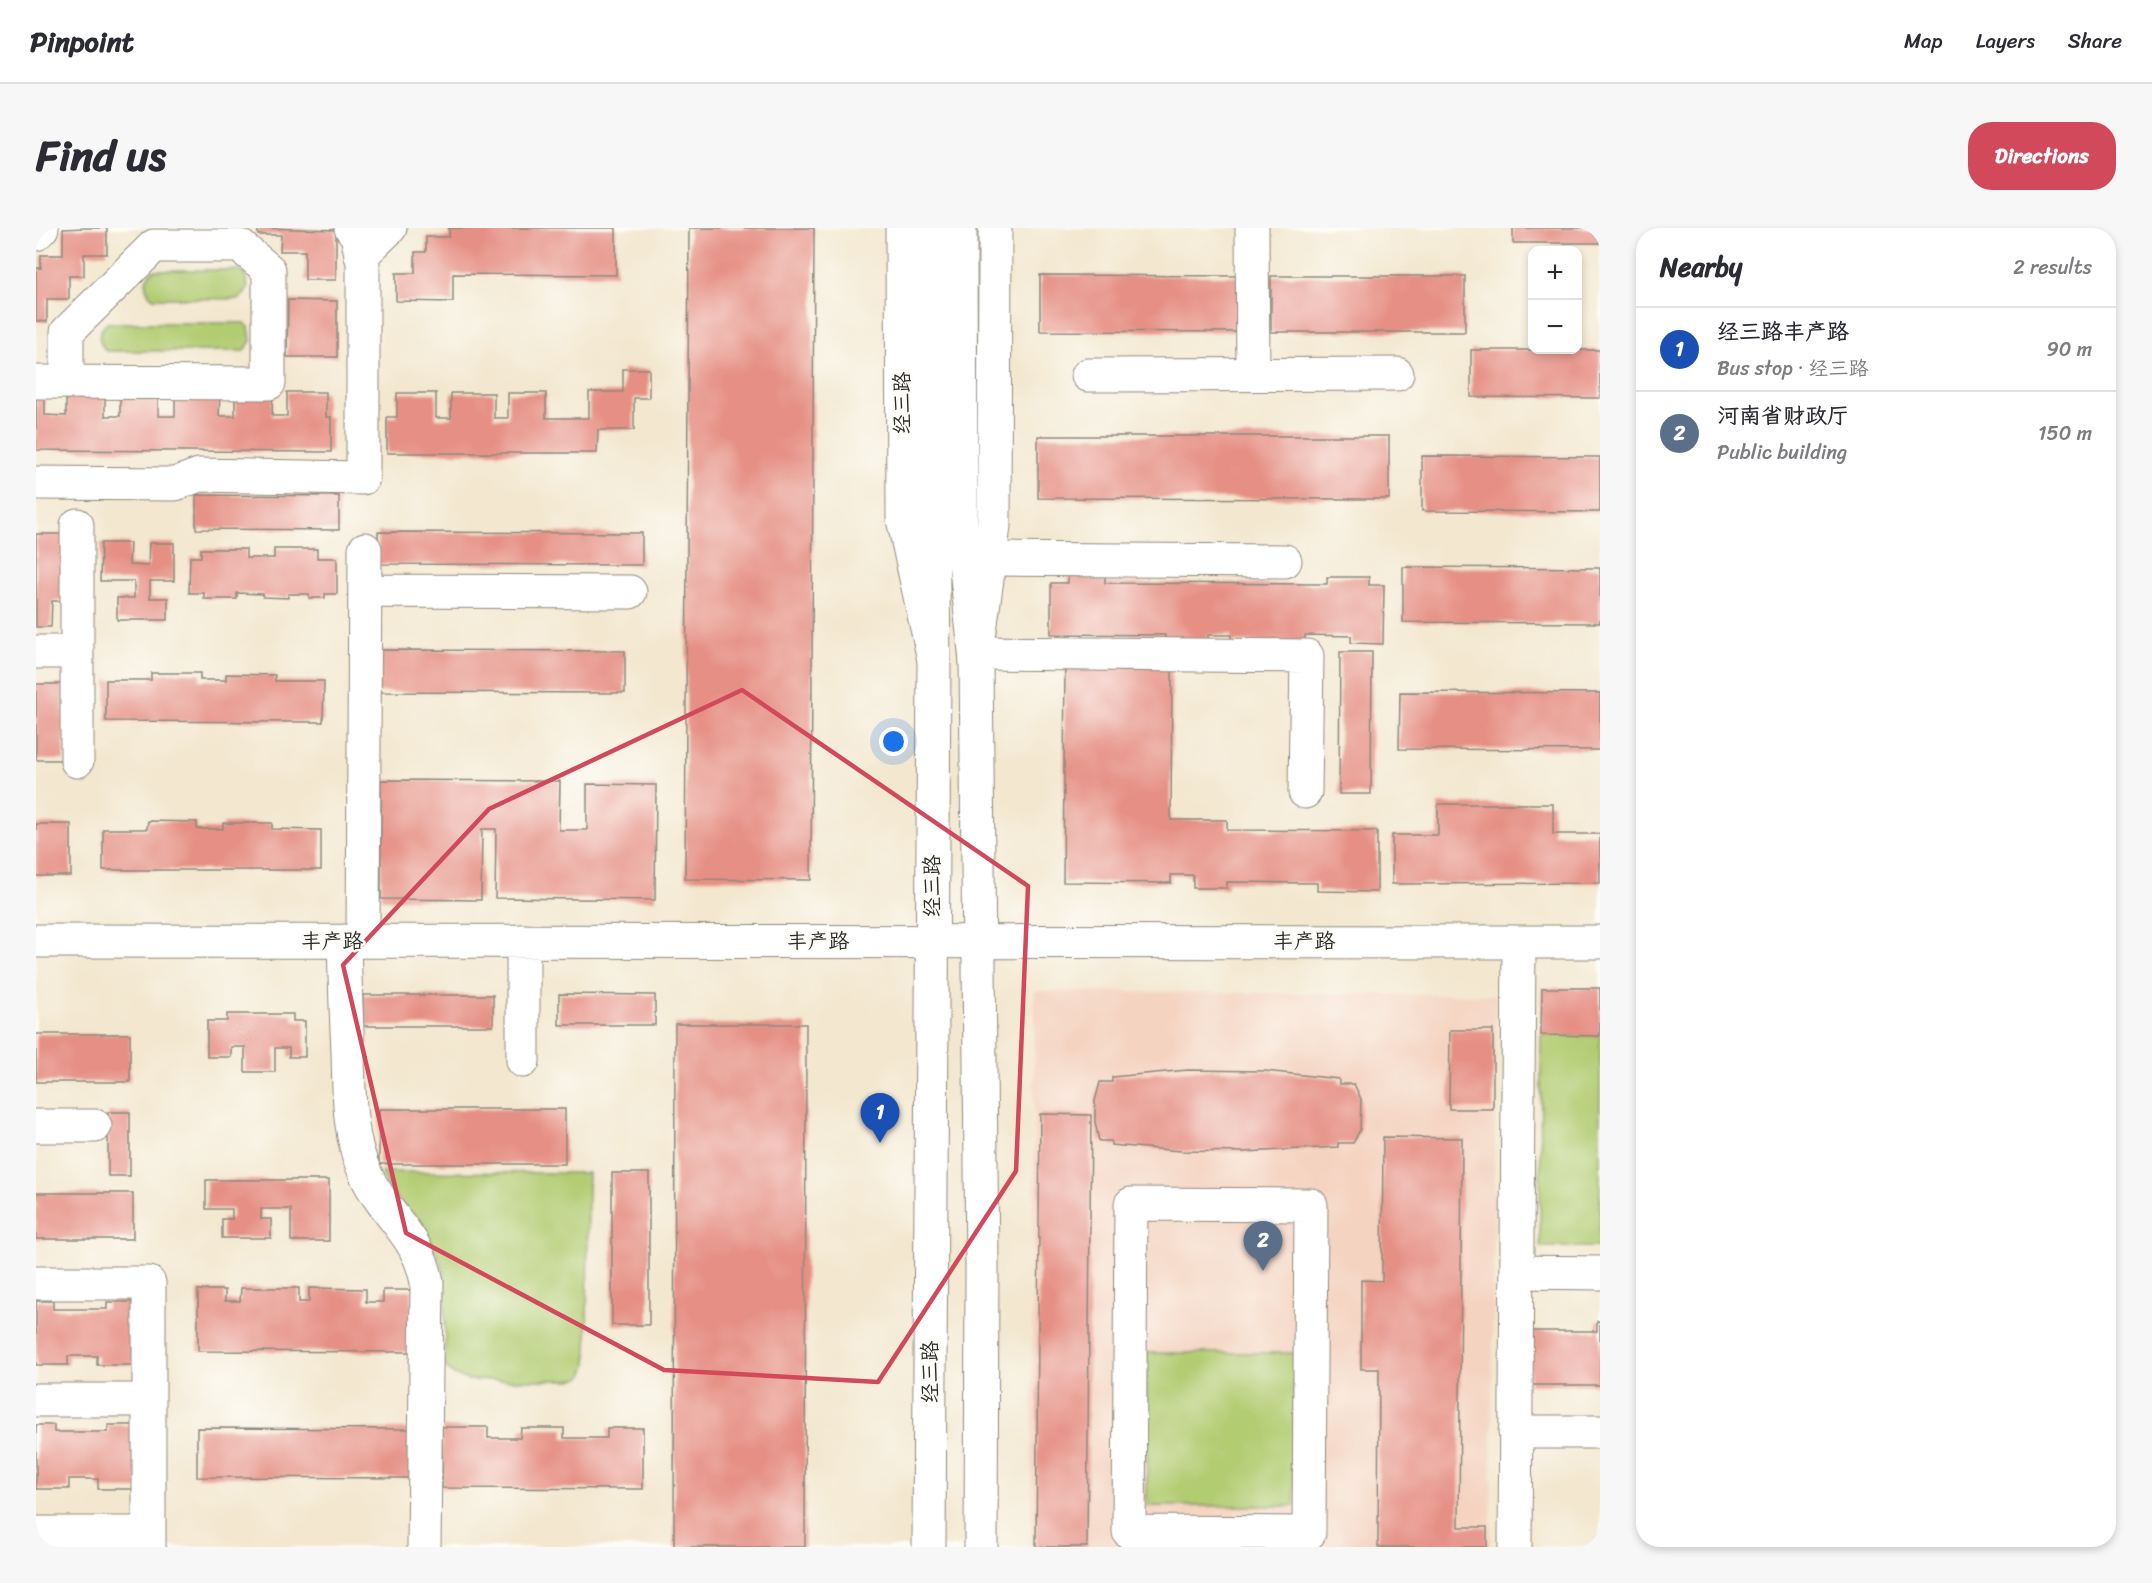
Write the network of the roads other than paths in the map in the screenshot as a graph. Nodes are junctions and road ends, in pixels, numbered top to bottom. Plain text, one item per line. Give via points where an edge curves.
1 (42, 228) edge
2 (390, 228) edge
3 (902, 228) edge
4 (928, 228) edge
5 (960, 228) edge
6 (995, 228) edge
7 (1252, 228) edge
8 (36, 234) edge
9 (356, 242) edge
10 (1252, 374) junction
11 (1397, 374) dead end
12 (1088, 375) dead end
13 (51, 382) edge
14 (36, 483) edge
15 (77, 525) dead end
16 (365, 549) dead end
17 (990, 559) junction
18 (1285, 561) dead end
19 (365, 591) junction
20 (630, 592) dead end
21 (36, 652) edge
22 (77, 652) junction
23 (977, 657) junction
24 (934, 660) junction
25 (77, 761) dead end
26 (1305, 792) dead end
27 (36, 941) edge
28 (354, 941) junction
29 (523, 941) junction
30 (932, 941) junction
31 (979, 941) junction
32 (1519, 942) junction
33 (1600, 942) edge
34 (523, 1061) dead end
35 (36, 1126) edge
36 (95, 1126) dead end
37 (1516, 1272) junction
38 (1600, 1273) edge
39 (36, 1283) edge
40 (36, 1400) edge
41 (149, 1400) junction
42 (1515, 1432) junction
43 (1600, 1432) edge
44 (36, 1533) edge
45 (149, 1540) edge
46 (1221, 1540) edge
47 (424, 1547) edge
48 (929, 1547) edge
49 (981, 1547) edge
50 (1515, 1547) edge

1 - 8 main road
2 - 9 main road
3 - 24 main road, 经三路 via 903,519
4 - 24 main road
5 - 23 main road via 961,522
6 - 17 main road via 994,526
7 - 10 main road
9 - 14 main road via 363,263 363,478 199,475 175,484
10 - 11 main road
10 - 12 main road
13 - 13 main road via 269,383 269,270 240,246 154,246 67,332
15 - 22 main road
16 - 19 main road
17 - 18 main road
17 - 23 main road
19 - 20 main road
19 - 28 main road
21 - 22 main road
22 - 25 main road
23 - 26 main road via 1306,656
23 - 31 main road
24 - 30 main road, 经三路
27 - 28 main road, 丰产路
28 - 29 main road, 丰产路
28 - 47 main road via 349,1105 353,1134 366,1175 410,1237 427,1282
29 - 30 main road, 丰产路
29 - 34 main road
30 - 31 main road, 丰产路
30 - 48 main road, 经三路
31 - 32 main road, 丰产路
31 - 49 main road
32 - 33 main road, 丰产路
32 - 37 main road
35 - 36 main road
37 - 38 main road
37 - 42 main road
39 - 41 main road via 149,1283
40 - 41 main road
41 - 45 main road
42 - 43 main road
42 - 50 main road
44 - 45 main road
46 - 46 main road via 1129,1532 1131,1204 1311,1205 1309,1533

